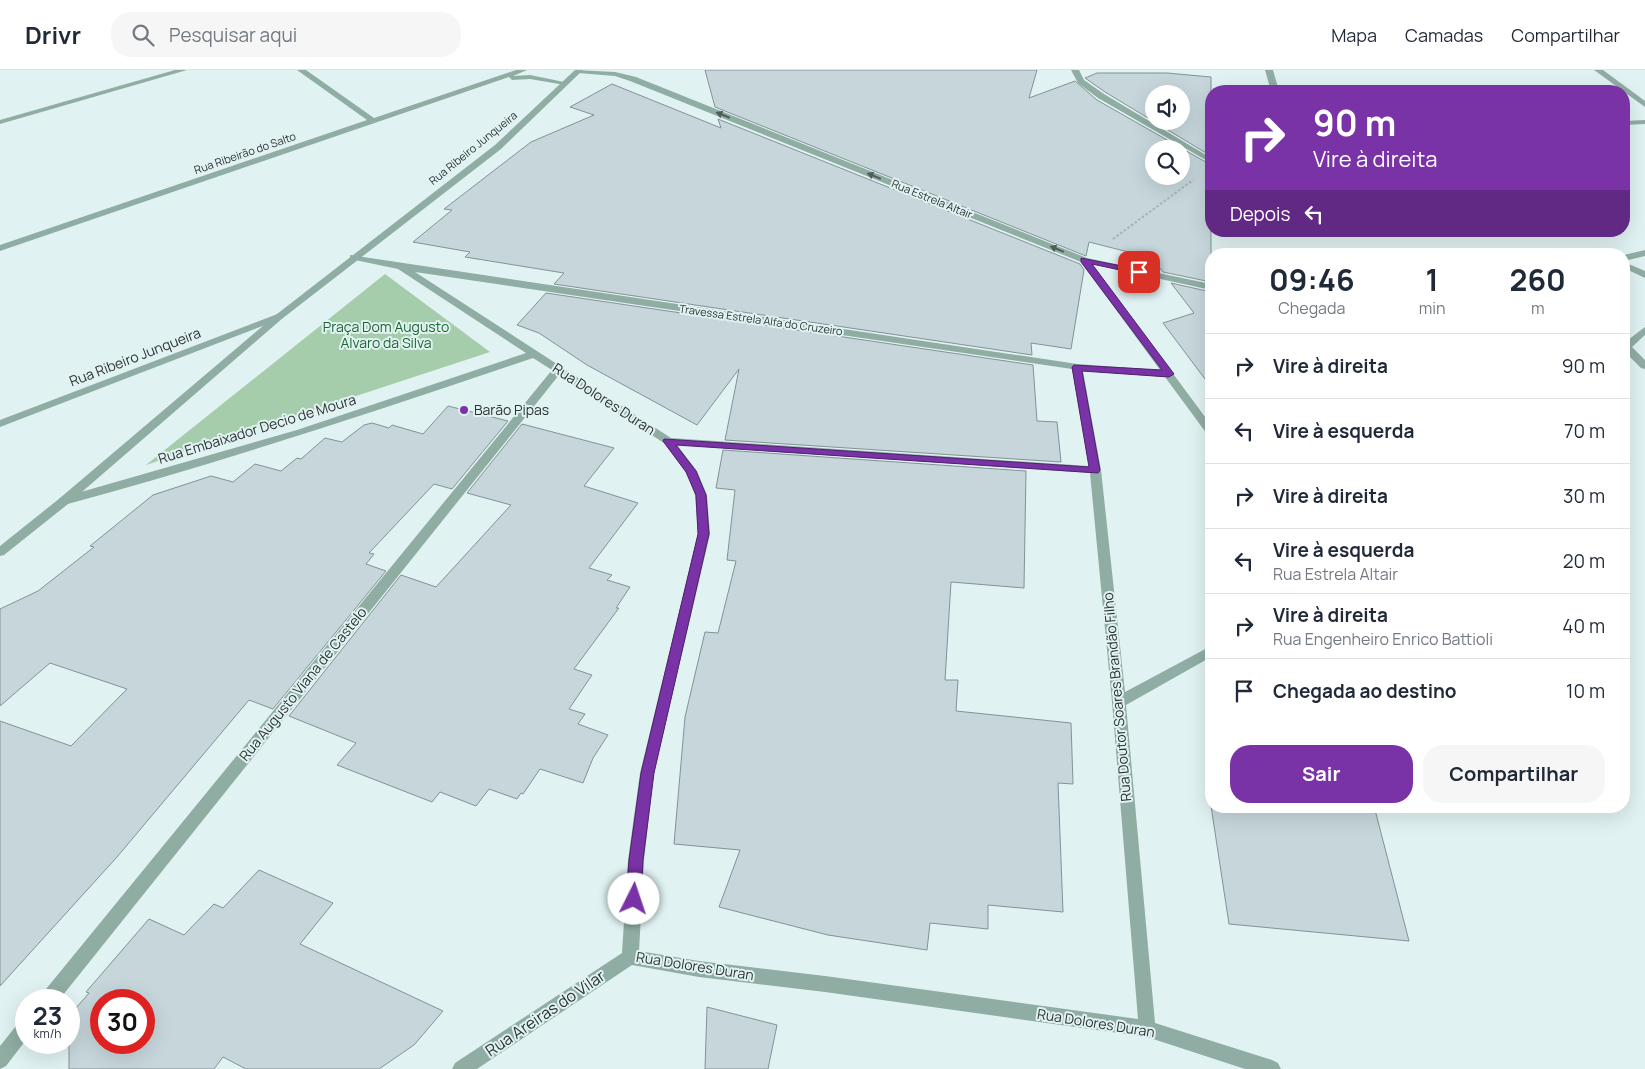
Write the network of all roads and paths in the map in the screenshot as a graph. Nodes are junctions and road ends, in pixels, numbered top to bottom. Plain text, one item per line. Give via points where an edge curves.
1 (183, 70) edge
2 (301, 70) edge
3 (523, 70) edge
4 (579, 70) edge
5 (1075, 70) edge
6 (1269, 70) edge
7 (1598, 70) edge
8 (498, 79) junction
9 (565, 83) junction
10 (1273, 85) edge
11 (1618, 85) edge
12 (1630, 94) edge
13 (1645, 105) edge
14 (373, 121) junction
15 (0, 122) edge
16 (1645, 122) edge
17 (1630, 123) edge
18 (1205, 157) edge
19 (1195, 178) dead end
20 (0, 248) edge
21 (1645, 253) edge
22 (353, 257) junction
23 (1630, 257) edge
24 (1084, 260) junction
25 (402, 267) junction
26 (1630, 268) edge
27 (1645, 275) edge
28 (1205, 286) edge
29 (280, 316) junction
30 (1645, 330) edge
31 (1630, 343) edge
32 (1630, 352) edge
33 (534, 354) junction
34 (1645, 366) edge
35 (1077, 367) junction
36 (558, 369) junction
37 (1169, 374) junction
38 (0, 424) edge
39 (1205, 424) edge
40 (668, 441) junction
41 (1094, 470) junction
42 (64, 501) junction
43 (0, 552) edge
44 (1205, 655) edge
45 (1119, 702) junction
46 (630, 957) junction
47 (57, 989) edge
48 (1147, 1028) junction
49 (15, 1041) edge
50 (0, 1060) edge
51 (461, 1069) edge
52 (1272, 1069) edge

1 - 15 street
2 - 14 street
3 - 8 street, Rua Ribeirão do Salto
4 - 9 street, Rua Ribeiro Junqueira
24 -> 4 street, Rua Estrela Altair via 633,79
5 - 18 street via 1081,81 1100,96
6 - 10 street
7 - 11 street
8 - 9 street, Rua Ribeirão do Salto via 530,77
8 - 14 street, Rua Ribeirão do Salto
9 - 22 street, Rua Ribeiro Junqueira via 498,147
12 - 13 street
14 - 20 street, Rua Ribeirão do Salto
16 - 17 street
19 - 24 path
21 - 23 street
22 - 25 street, Travessa Estrela Alfa do Cruzeiro
22 - 29 street
24 - 28 street, Rua Estrela Altair
24 - 37 street
25 - 33 street, Rua Dolores Duran
25 - 35 street, Travessa Estrela Alfa do Cruzeiro
26 - 27 street
29 - 38 street, Rua Ribeiro Junqueira
29 - 42 street
30 - 31 street
32 - 34 street
33 - 36 street, Rua Dolores Duran
33 - 42 street, Rua Embaixador Decio de Moura via 301,432
35 - 37 street, Travessa Estrela Alfa do Cruzeiro
35 - 41 street, Rua Doutor Soares Brandão Filho
36 - 40 street, Rua Dolores Duran
36 - 47 street, Rua Augusto Viana de Castelo
37 - 39 street
40 - 41 street
40 - 46 street, Rua Dolores Duran via 690,471 701,495 704,534 647,773 636,860
41 - 45 street, Rua Doutor Soares Brandão Filho
42 - 43 street, Rua Embaixador Decio de Moura
44 - 45 street
45 - 48 street, Rua Doutor Soares Brandão Filho
46 - 48 street, Rua Dolores Duran via 699,969
46 - 51 street, Rua Areiras do Vilar
48 - 52 street, Rua Dolores Duran
49 - 50 street

